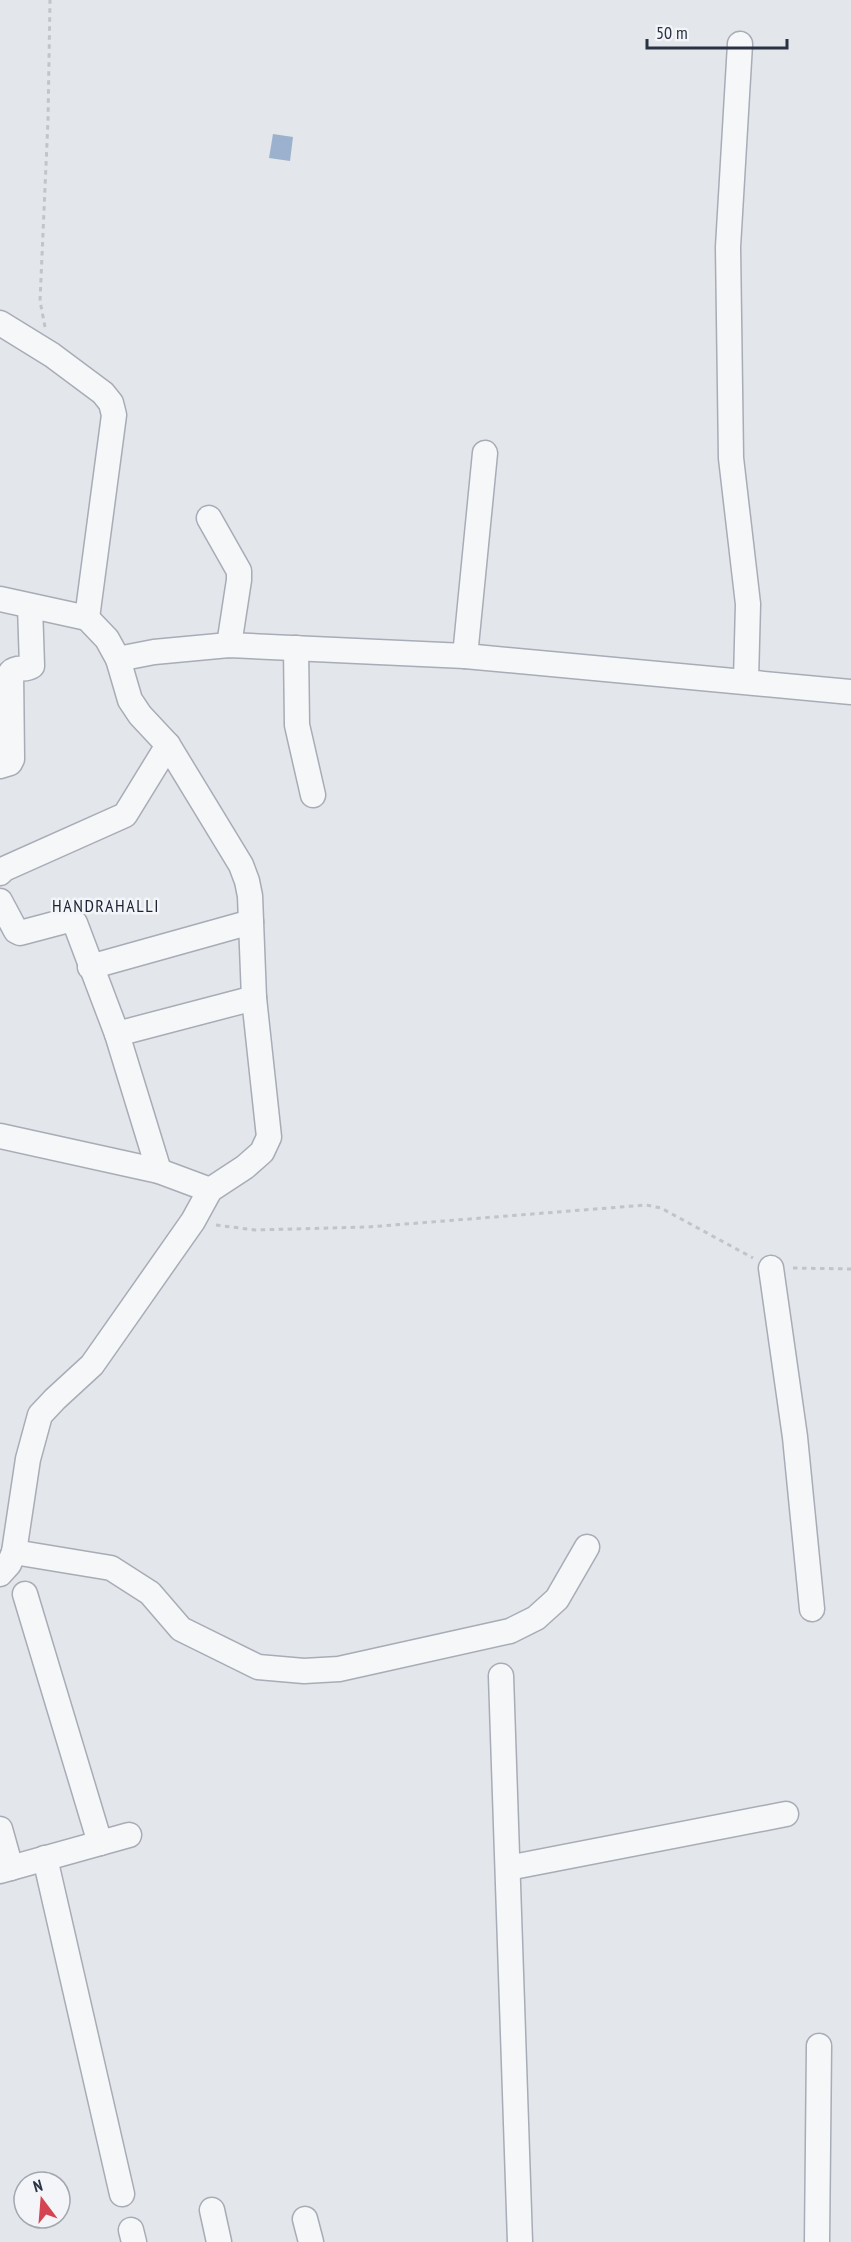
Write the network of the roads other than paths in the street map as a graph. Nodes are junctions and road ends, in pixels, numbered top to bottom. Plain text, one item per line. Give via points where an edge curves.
1 (740, 44) dead end
2 (0, 323) edge
3 (485, 453) dead end
4 (209, 518) dead end
5 (0, 599) edge
6 (30, 606) junction
7 (87, 618) junction
8 (229, 645) junction
9 (296, 648) junction
10 (465, 656) junction
11 (118, 659) junction
12 (746, 680) junction
13 (851, 692) edge
14 (168, 745) junction
15 (0, 766) edge
16 (313, 795) dead end
17 (0, 873) edge
18 (0, 902) edge
19 (251, 922) junction
20 (90, 967) junction
21 (254, 998) junction
22 (117, 1034) junction
23 (0, 1135) edge
24 (159, 1171) junction
25 (210, 1190) junction
26 (771, 1268) road end
27 (586, 1547) dead end
28 (14, 1552) junction
29 (0, 1574) edge
30 (25, 1594) dead end
31 (812, 1609) dead end
32 (501, 1676) dead end
33 (786, 1814) dead end
34 (0, 1829) edge
35 (129, 1834) dead end
36 (100, 1842) junction
37 (45, 1858) junction
38 (508, 1868) junction
39 (5, 1869) edge
40 (819, 2046) dead end
41 (122, 2194) dead end
42 (212, 2210) dead end
43 (219, 2242) edge
44 (520, 2242) edge
45 (817, 2242) edge

1 - 12 street via 728,248 731,458 748,604
2 - 7 street via 52,355 104,393 111,403 114,415
3 - 10 street
4 - 8 street via 239,571
5 - 6 street
6 - 7 street
6 - 15 street via 32,666 11,672 12,759
7 - 11 street via 107,639
8 - 9 street
8 - 11 street
9 - 10 street
9 - 16 street via 297,726
10 - 12 street
11 - 14 street via 130,700
12 - 13 street
14 - 17 street via 124,815
14 - 19 street via 241,865 247,881
18 - 20 street via 20,933 73,921
19 - 20 street
19 - 21 street
20 - 22 street
21 - 22 street
21 - 25 street via 269,1137 262,1152
22 - 24 street
23 - 24 street
24 - 25 street
25 - 28 street via 193,1221 92,1365 40,1415 28,1459
26 - 31 street via 795,1437
27 - 28 street via 557,1599 536,1618 510,1631 339,1670 304,1671 258,1667 181,1629 150,1593 111,1568
28 - 29 street
30 - 36 street
32 - 38 street
33 - 38 street
34 - 39 street
35 - 36 street
36 - 37 street
37 - 39 street
37 - 41 street
38 - 44 street
40 - 45 street
42 - 43 street

